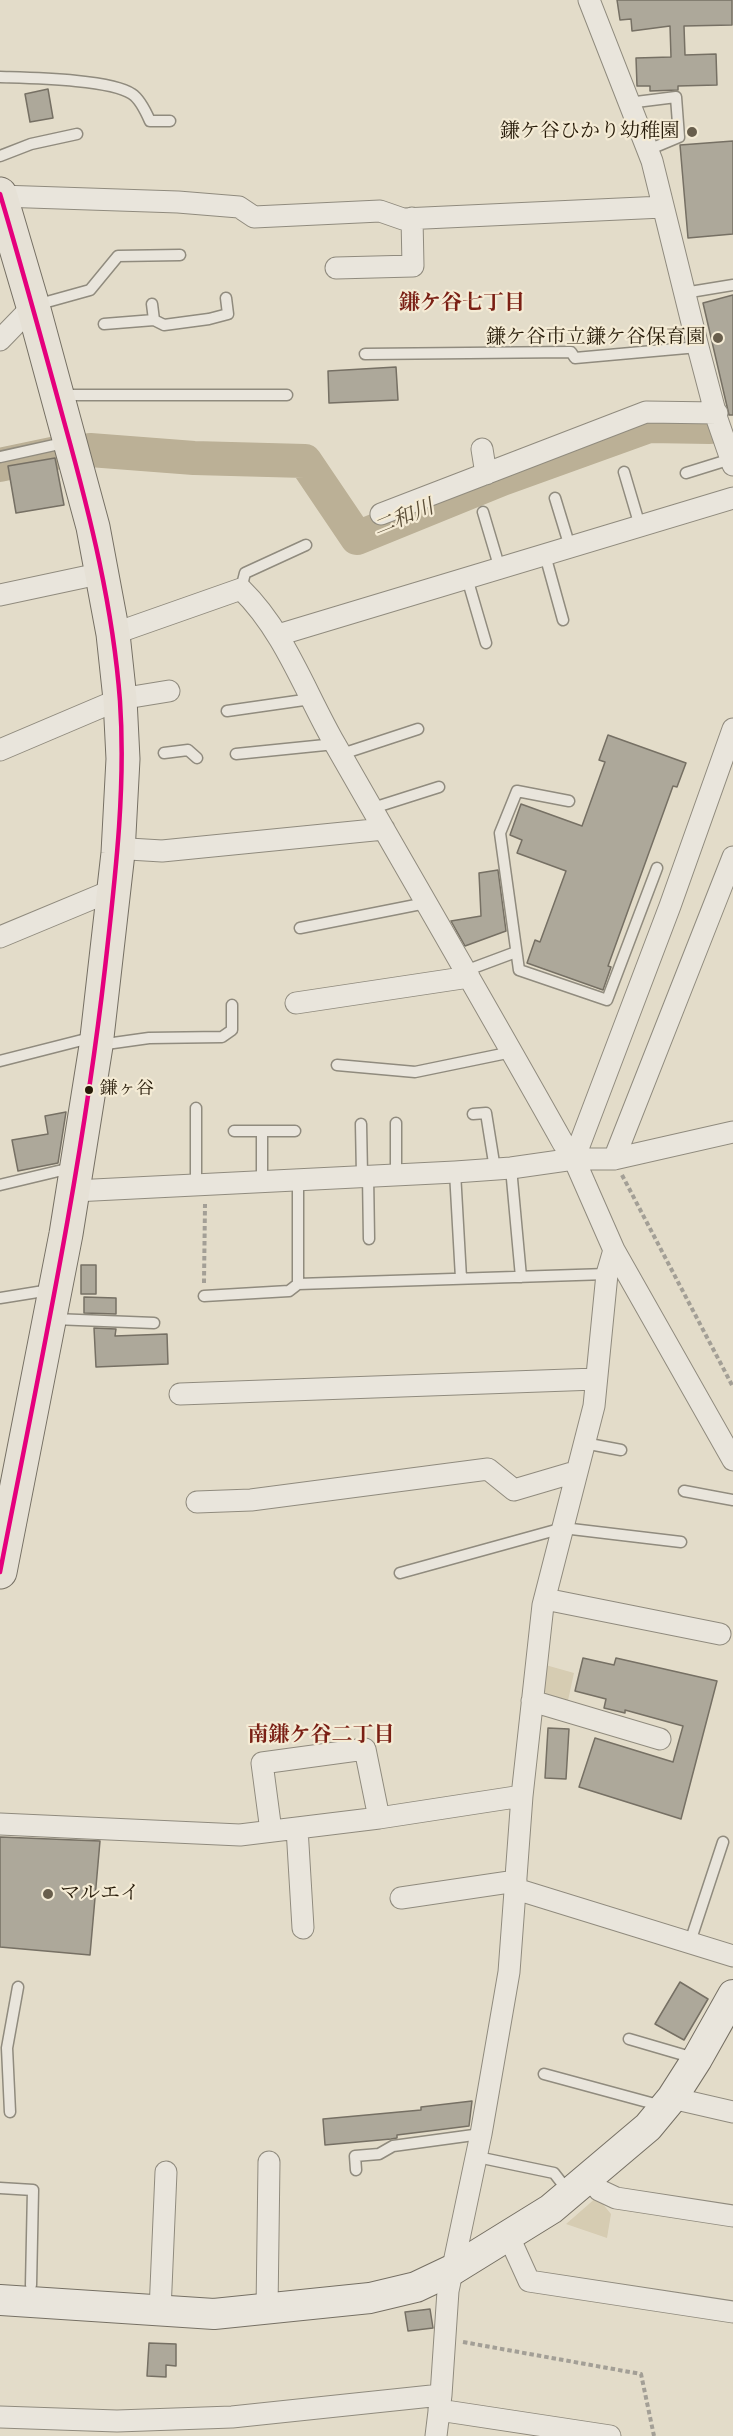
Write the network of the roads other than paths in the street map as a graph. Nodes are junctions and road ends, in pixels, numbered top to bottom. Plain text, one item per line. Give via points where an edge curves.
1 (589, 0) edge
2 (0, 77) edge
3 (628, 103) junction
4 (170, 122) dead end
5 (77, 134) dead end
6 (648, 150) junction
7 (0, 156) edge
8 (0, 195) edge
9 (663, 207) junction
10 (412, 218) junction
11 (180, 255) dead end
12 (336, 268) dead end
13 (733, 285) edge
14 (684, 293) junction
15 (226, 298) dead end
16 (152, 304) dead end
17 (33, 306) junction
18 (154, 320) junction
19 (104, 324) dead end
20 (0, 340) edge
21 (698, 348) junction
22 (364, 354) dead end
23 (58, 395) junction
24 (287, 395) dead end
25 (718, 421) junction
26 (71, 441) junction
27 (482, 449) dead end
28 (0, 457) edge
29 (732, 462) edge
30 (624, 472) dead end
31 (686, 473) dead end
32 (486, 474) junction
33 (555, 498) dead end
34 (733, 498) edge
35 (483, 512) dead end
36 (381, 514) dead end
37 (640, 526) junction
38 (306, 545) dead end
39 (570, 547) junction
40 (544, 555) junction
41 (500, 568) junction
42 (103, 573) junction
43 (467, 578) junction
44 (242, 589) junction
45 (0, 595) edge
46 (563, 620) dead end
47 (113, 634) junction
48 (278, 635) junction
49 (486, 643) dead end
50 (169, 691) dead end
51 (120, 699) junction
52 (311, 699) junction
53 (227, 711) dead end
54 (418, 729) dead end
55 (733, 729) edge
56 (339, 749) junction
57 (0, 750) edge
58 (164, 753) dead end
59 (236, 754) dead end
60 (196, 758) dead end
61 (439, 787) dead end
62 (569, 801) dead end
63 (373, 808) junction
64 (384, 829) junction
65 (118, 853) junction
66 (733, 857) edge
67 (657, 868) dead end
68 (113, 890) junction
69 (426, 903) junction
70 (300, 928) dead end
71 (1, 936) edge
72 (516, 952) junction
73 (467, 974) junction
74 (296, 1003) dead end
75 (232, 1005) dead end
76 (96, 1041) junction
77 (512, 1052) junction
78 (0, 1061) edge
79 (337, 1065) dead end
80 (196, 1108) dead end
81 (473, 1114) dead end
82 (396, 1123) dead end
83 (361, 1124) dead end
84 (234, 1131) dead end
85 (262, 1131) junction
86 (295, 1131) dead end
87 (733, 1132) edge
88 (574, 1159) junction
89 (614, 1159) junction
90 (503, 1168) junction
91 (455, 1172) junction
92 (396, 1174) junction
93 (365, 1175) junction
94 (75, 1179) junction
95 (298, 1180) junction
96 (262, 1181) junction
97 (0, 1185) edge
98 (200, 1185) junction
99 (369, 1239) dead end
100 (614, 1250) junction
101 (607, 1274) junction
102 (521, 1276) junction
103 (461, 1278) junction
104 (298, 1284) junction
105 (204, 1296) road end
106 (0, 1298) edge
107 (54, 1304) junction
108 (154, 1323) dead end
109 (597, 1379) junction
110 (180, 1394) dead end
111 (584, 1443) junction
112 (621, 1450) dead end
113 (12, 1456) edge
114 (733, 1460) edge
115 (576, 1472) junction
116 (684, 1491) dead end
117 (733, 1500) edge
118 (196, 1502) dead end
119 (563, 1528) junction
120 (681, 1542) dead end
121 (0, 1572) edge
122 (400, 1573) dead end
123 (545, 1599) junction
124 (720, 1634) dead end
125 (532, 1701) junction
126 (660, 1739) dead end
127 (522, 1796) junction
128 (379, 1818) junction
129 (0, 1824) edge
130 (297, 1828) junction
131 (271, 1831) junction
132 (723, 1842) dead end
133 (516, 1885) junction
134 (401, 1898) dead end
135 (303, 1928) dead end
136 (690, 1942) junction
137 (733, 1956) edge
138 (18, 1987) dead end
139 (733, 1995) edge
140 (629, 2039) dead end
141 (3, 2048) edge
142 (698, 2059) junction
143 (544, 2074) dead end
144 (668, 2102) junction
145 (10, 2112) dead end
146 (733, 2112) edge
147 (481, 2134) junction
148 (487, 2159) dead end
149 (269, 2162) dead end
150 (356, 2170) dead end
151 (166, 2172) dead end
152 (581, 2186) junction
153 (0, 2188) edge
154 (733, 2216) edge
155 (509, 2237) junction
156 (454, 2269) junction
157 (31, 2285) dead end
158 (0, 2300) edge
159 (267, 2310) junction
160 (160, 2311) junction
161 (733, 2312) edge
162 (440, 2402) junction
163 (0, 2417) edge
164 (436, 2436) edge
165 (610, 2436) edge

1 - 3 street
2 - 4 lane via 117,86 134,94 150,121
3 - 6 street
3 - 6 lane via 676,97 679,137
5 - 7 lane
6 - 9 street
8 - 10 street via 239,207 254,217 380,211
8 - 17 main road
9 - 10 street
9 - 14 street
10 - 12 street via 413,266
11 - 17 lane via 118,256 90,290
13 - 14 lane
14 - 21 street
15 - 18 lane via 228,314 164,325
16 - 18 lane
17 - 20 street
17 - 23 main road
18 - 19 lane
21 - 22 lane via 575,358 571,352
21 - 25 street
23 - 24 lane
23 - 26 main road
25 - 29 street
25 - 32 street via 646,412
26 - 28 lane
26 - 42 main road
27 - 32 street
29 - 31 lane
30 - 37 lane
32 - 36 street
33 - 39 lane
34 - 37 street
35 - 41 lane
37 - 39 street
38 - 44 lane via 245,573
39 - 40 street
40 - 41 street
40 - 46 lane
41 - 43 street
42 - 45 street
42 - 47 main road
43 - 48 street
43 - 49 lane
44 - 47 street
44 - 48 street
47 - 51 main road
48 - 52 street
50 - 51 street
51 - 57 street
51 - 65 main road via 123,759
52 - 53 lane
52 - 56 street
54 - 56 lane
55 - 88 street
56 - 59 lane
56 - 63 street
58 - 60 lane via 188,750
61 - 63 lane
62 - 72 lane via 517,791 500,833
63 - 64 street
64 - 65 street
64 - 69 street
65 - 68 main road
66 - 89 street
67 - 72 lane via 607,1000 519,970
68 - 71 street
68 - 76 main road
69 - 70 lane
69 - 73 street
72 - 73 lane
73 - 74 street
73 - 77 street
75 - 76 lane via 232,1030 222,1037
76 - 78 lane
76 - 94 main road
77 - 79 lane via 415,1072
77 - 88 street
80 - 98 lane
81 - 90 lane via 486,1113
82 - 92 lane
83 - 93 lane
84 - 85 lane
85 - 86 lane
85 - 96 lane
87 - 89 street
88 - 89 street
88 - 90 street
88 - 100 street
90 - 91 street
90 - 102 lane
91 - 92 street
91 - 103 lane
92 - 93 street
93 - 95 street
93 - 99 lane
94 - 97 lane
94 - 98 street
94 - 107 main road
95 - 96 street
95 - 104 lane
96 - 98 street
100 - 101 street
100 - 114 street
101 - 102 lane
101 - 109 street
102 - 103 lane
103 - 104 lane
104 - 105 lane via 289,1291
106 - 107 lane
107 - 108 lane
107 - 113 main road
109 - 110 street
109 - 111 street
111 - 112 lane
111 - 115 street
113 - 121 main road
115 - 118 street via 514,1490 488,1469 251,1500
115 - 119 street
116 - 117 lane
119 - 120 lane
119 - 122 lane
119 - 123 street
123 - 124 street
123 - 125 street
125 - 126 street
125 - 127 street
127 - 128 street
127 - 133 street
128 - 130 street
128 - 131 street via 365,1749 262,1763
129 - 131 street via 240,1835
130 - 131 street
130 - 135 street
132 - 136 lane
133 - 134 street
133 - 136 street
133 - 147 street via 509,1972
136 - 137 street
138 - 141 lane
139 - 142 street
140 - 142 lane
141 - 145 lane
142 - 144 street
143 - 144 lane
144 - 146 street
144 - 152 street via 648,2127
147 - 150 lane via 393,2146 379,2154 355,2156
147 - 156 street
148 - 152 lane via 554,2173
149 - 159 street
151 - 160 street
152 - 154 street via 616,2198
152 - 155 street
153 - 157 lane via 33,2190
155 - 156 street
155 - 161 street via 529,2282
156 - 159 street via 416,2287 370,2298
156 - 162 street via 448,2291
158 - 160 street
159 - 160 street via 214,2314
162 - 163 street via 117,2421
162 - 164 street
162 - 165 street

